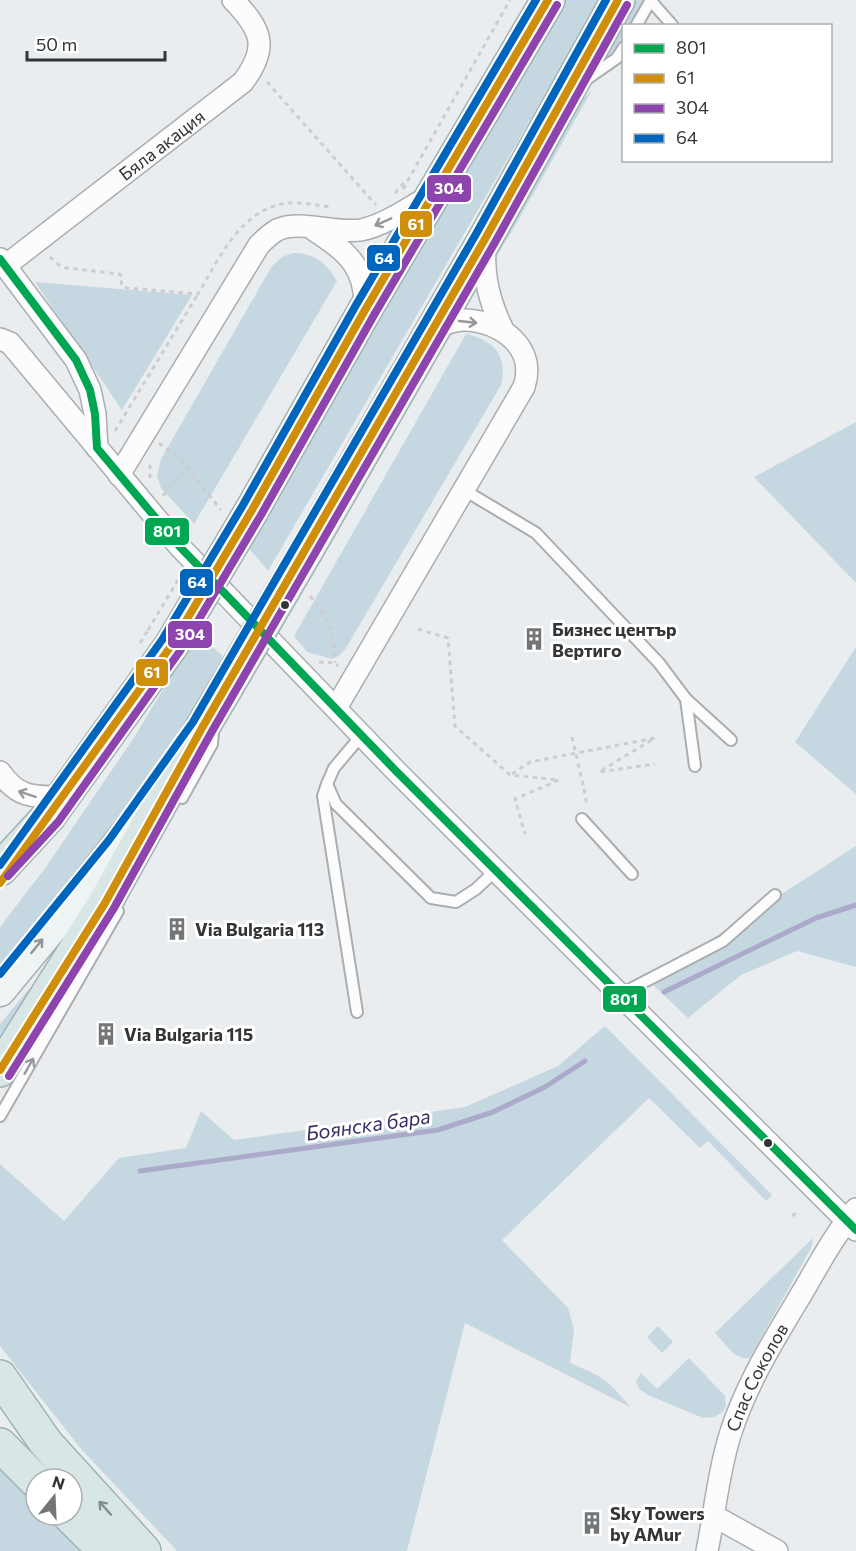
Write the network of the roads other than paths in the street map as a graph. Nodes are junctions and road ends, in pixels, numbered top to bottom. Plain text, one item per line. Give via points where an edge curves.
1 (548, 0) edge
2 (618, 0) edge
3 (651, 0) edge
4 (241, 3) edge
5 (637, 24) edge
6 (671, 24) edge
7 (622, 50) edge
8 (564, 95) junction
9 (423, 183) junction
10 (311, 228) junction
11 (485, 239) junction
12 (3, 263) edge
13 (365, 310) junction
14 (434, 328) junction
15 (503, 330) junction
16 (0, 339) edge
17 (105, 442) junction
18 (119, 475) junction
19 (464, 490) junction
20 (686, 699) junction
21 (214, 707) junction
22 (336, 708) junction
23 (361, 736) junction
24 (731, 740) dead end
25 (695, 766) dead end
26 (0, 772) edge
27 (327, 784) junction
28 (56, 807) junction
29 (582, 819) dead end
30 (0, 869) edge
31 (495, 871) junction
32 (632, 874) dead end
33 (0, 883) edge
34 (775, 896) dead end
35 (0, 991) edge
36 (620, 995) junction
37 (357, 1012) dead end
38 (6, 1062) edge
39 (0, 1086) edge
40 (0, 1116) edge
41 (853, 1220) edge
42 (0, 1377) edge
43 (0, 1445) edge
44 (24, 1469) edge
45 (714, 1516) junction
46 (81, 1527) edge
47 (105, 1551) edge
48 (144, 1551) edge
49 (707, 1551) edge
50 (777, 1551) edge

1 - 9 main road
2 - 8 main road
3 - 5 lane
3 - 6 lane
4 - 12 street, Бяла акация via 257,31 259,49 254,67 243,82 37,242
7 - 8 lane via 617,58
8 - 11 main road
9 -> 10 street via 383,223 361,230
9 - 13 main road
10 - 13 street via 348,255 358,270
10 - 18 street via 278,230 259,245
11 - 14 main road
11 - 15 street via 486,287
12 - 17 street via 76,360
13 - 28 main road, bridge via 237,510 171,646
14 -> 15 street via 466,320
14 - 21 main road, bridge
15 - 19 street via 523,352 527,378
16 - 17 street via 10,344
17 - 18 street
18 - 22 street via 180,547
19 - 20 lane via 536,533 658,663
19 - 22 street
20 - 24 lane
20 - 25 lane
35 -> 21 main road via 117,846
21 - 38 highway via 105,903
40 -> 21 lane via 212,744
22 - 23 street
23 - 27 lane via 334,768
23 - 31 street
28 -> 26 street via 16,790
27 - 31 lane via 336,804 431,898 456,902
27 - 37 lane via 323,796
28 - 30 highway
28 - 33 main road
29 - 32 lane
31 - 36 street
34 - 36 lane via 723,940
36 - 41 street
38 - 39 highway
41 - 45 street, Спас Соколов via 789,1315 742,1400 720,1477
48 -> 42 highway via 46,1443
43 - 44 highway
45 - 49 street, Спас Соколов
45 - 50 street
46 - 47 highway

